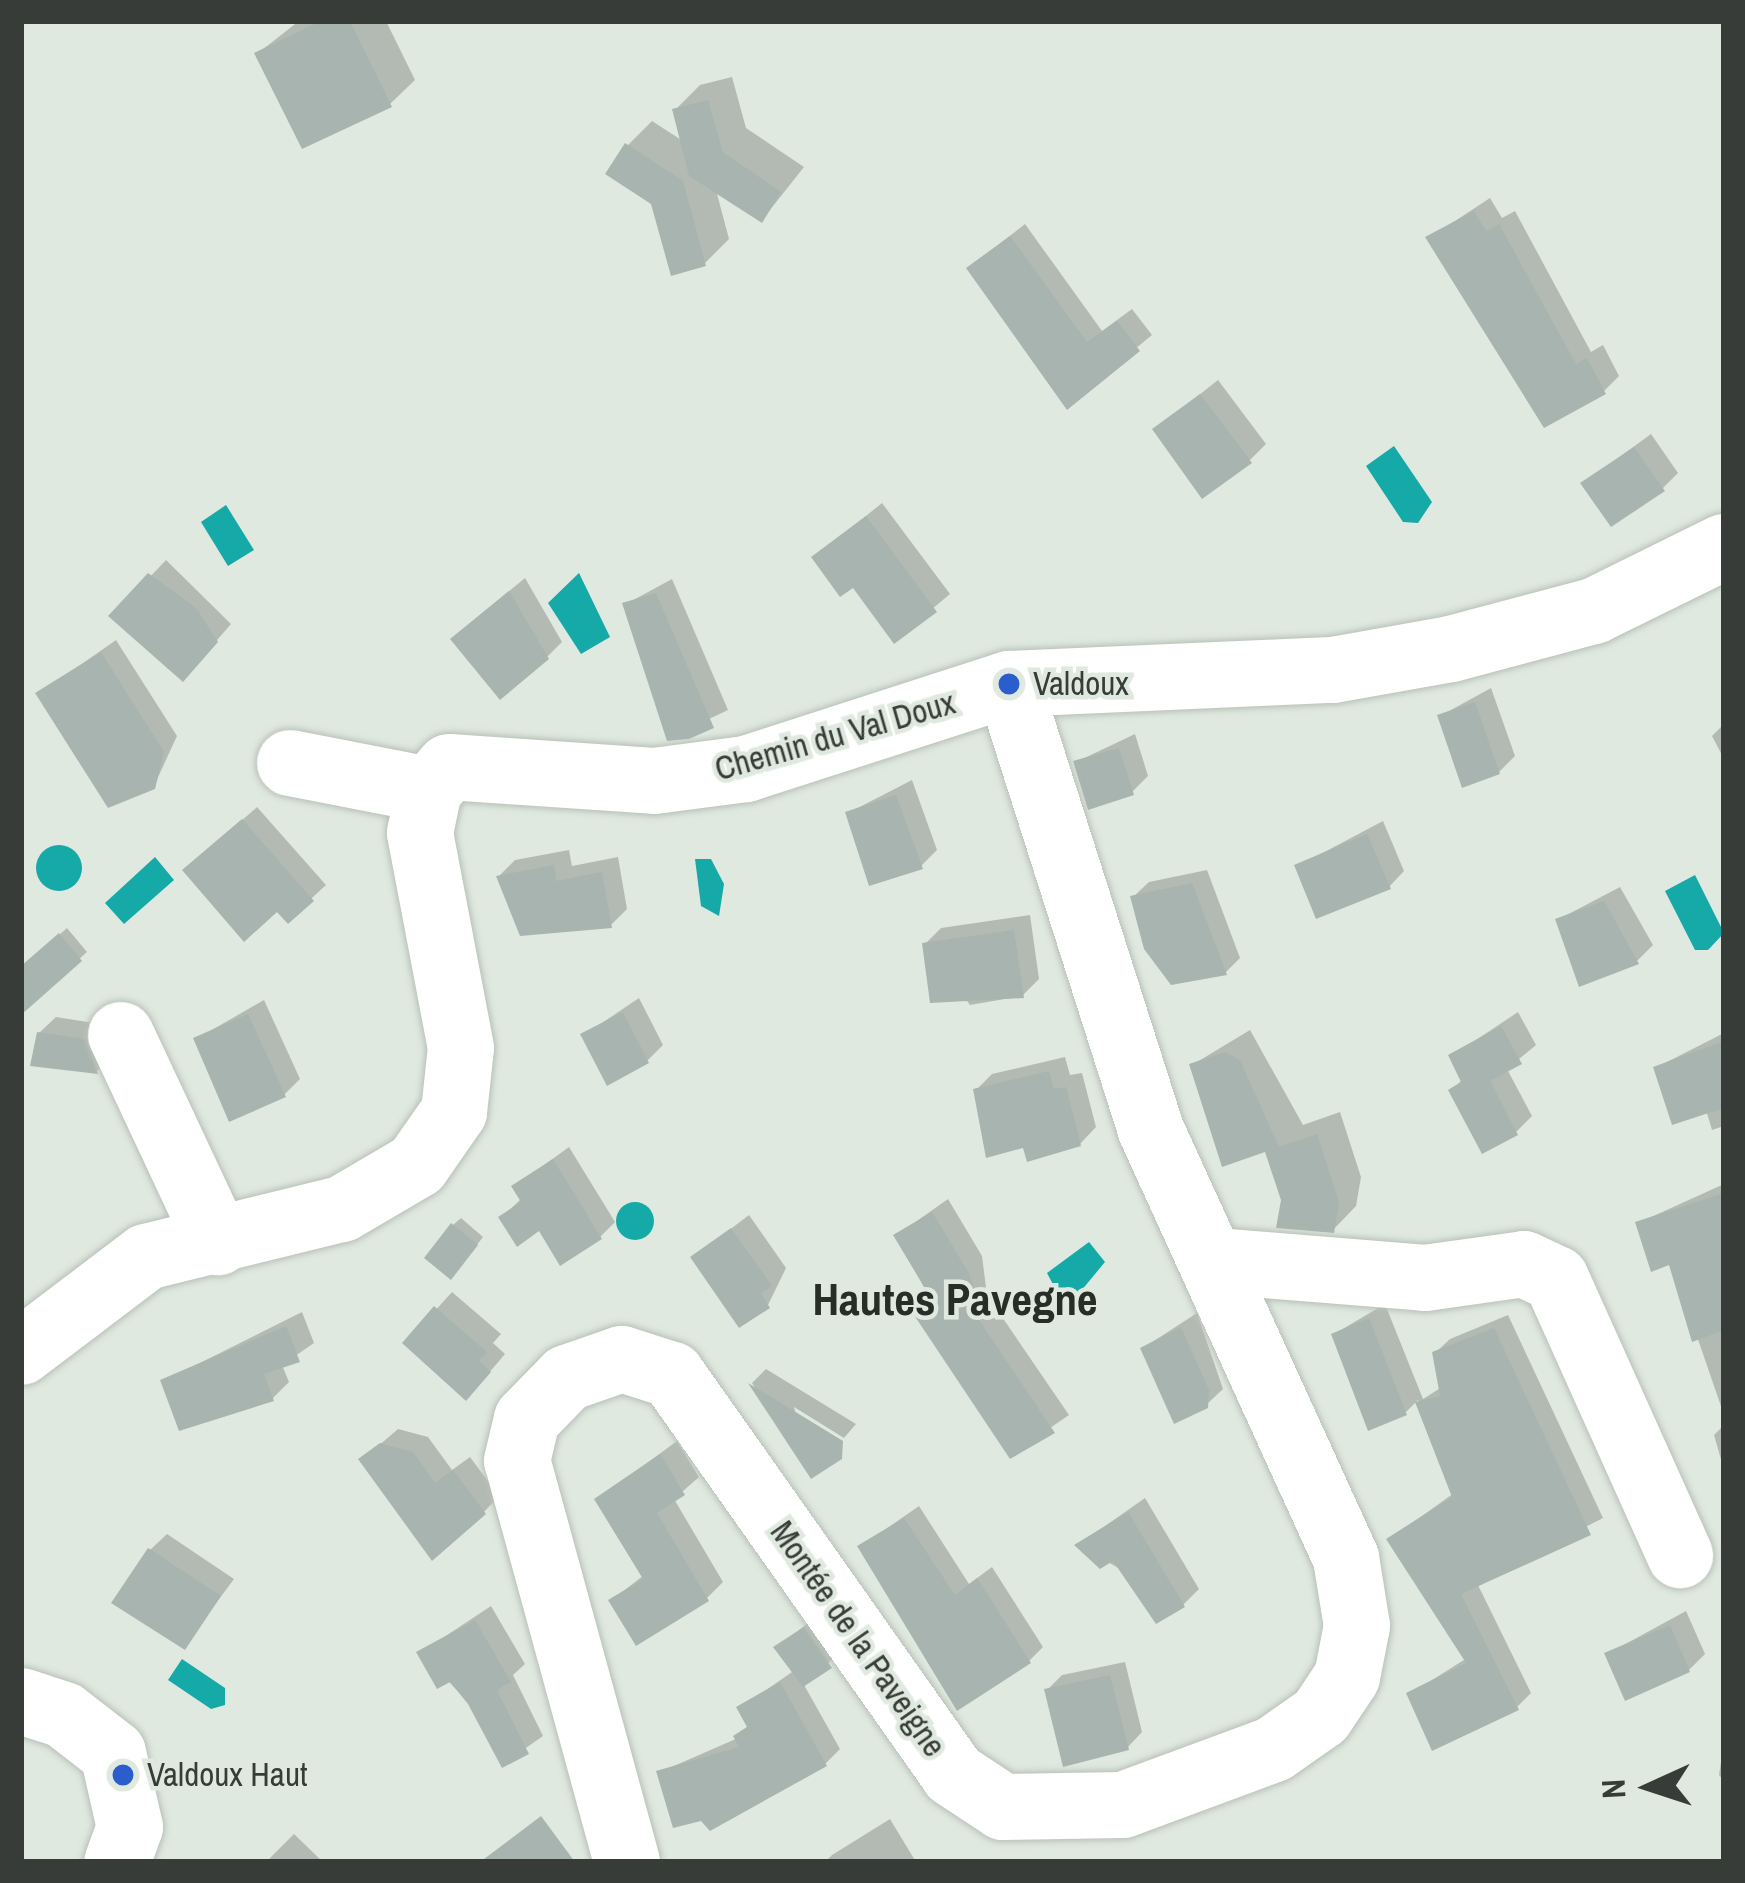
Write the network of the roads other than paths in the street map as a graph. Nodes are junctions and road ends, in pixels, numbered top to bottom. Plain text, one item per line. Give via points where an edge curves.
1 (1724, 547) edge
2 (1009, 684) junction
3 (290, 763) dead end
4 (428, 790) junction
5 (121, 1035) dead end
6 (218, 1242) junction
7 (1215, 1261) junction
8 (21, 1352) edge
9 (1680, 1555) dead end
10 (21, 1701) edge
11 (117, 1862) edge
12 (627, 1862) edge

1 - 2 street, Chemin du Val Doux via 1594,611 1451,650 1333,670
2 - 4 street, Chemin du Val Doux via 746,769 654,781 466,763
2 - 7 street, Montée de la Paveigne via 1151,1130
3 - 4 street
4 - 6 street via 420,833 461,1048 454,1112 417,1165 342,1209
5 - 6 street
6 - 8 street via 146,1257
7 - 9 street via 1425,1278 1524,1264 1556,1280
7 - 12 street, Montée de la Paveigne via 1346,1558 1357,1626 1347,1677 1321,1716 1274,1749 1123,1805 1003,1807 953,1774 672,1375 622,1359 567,1378 527,1419 517,1461
10 - 11 street via 64,1714 113,1753 130,1827

